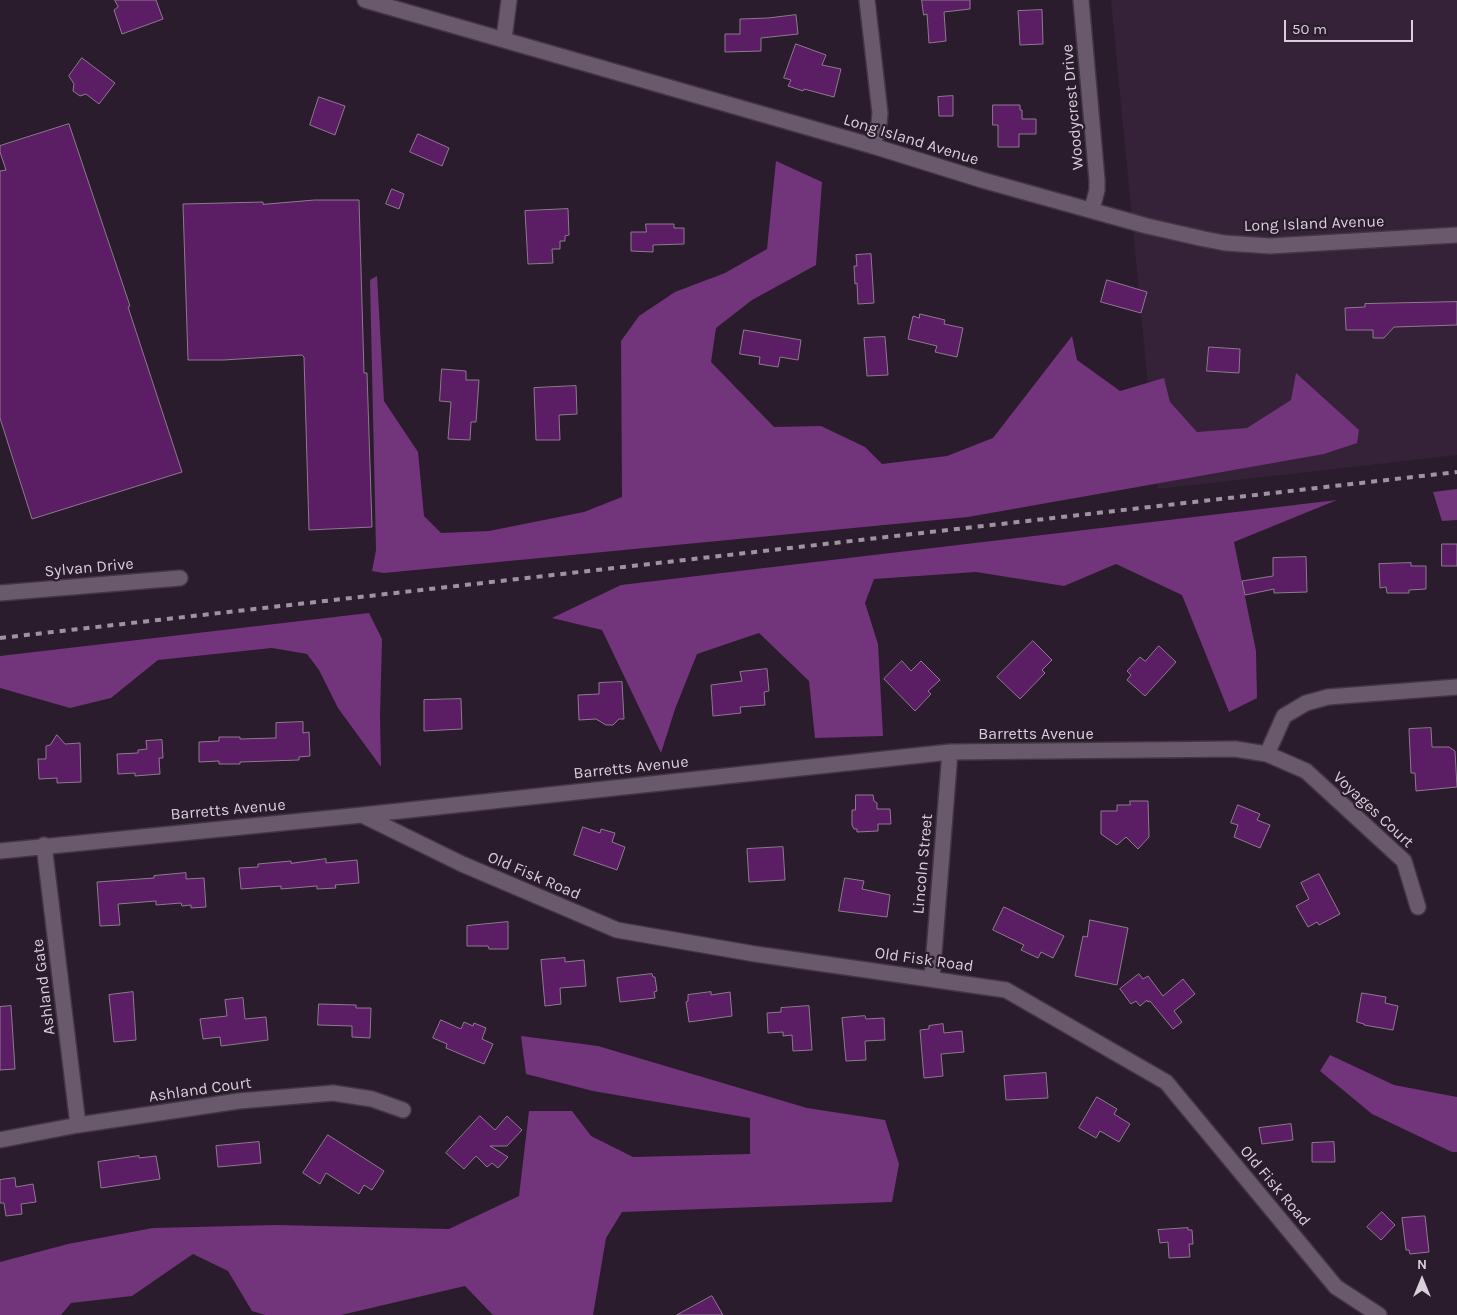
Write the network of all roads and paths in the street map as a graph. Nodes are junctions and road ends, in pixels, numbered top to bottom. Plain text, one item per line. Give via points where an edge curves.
1 (365, 0) edge
2 (509, 0) edge
3 (867, 0) edge
4 (1081, 0) edge
5 (504, 39) junction
6 (873, 146) junction
7 (1092, 209) junction
8 (1457, 235) edge
9 (180, 578) dead end
10 (0, 593) edge
11 (1457, 687) edge
12 (950, 752) junction
13 (1267, 754) junction
14 (1306, 771) joint
15 (362, 814) junction
16 (44, 845) junction
17 (0, 851) edge
18 (1418, 907) dead end
19 (932, 978) junction
20 (404, 1110) dead end
21 (78, 1125) junction
22 (0, 1140) edge
23 (1379, 1315) edge

1 - 5 street, Long Island Avenue
2 - 5 street
3 - 6 street via 880,112
4 - 7 street, Woodycrest Drive via 1097,180
5 - 6 street, Long Island Avenue
6 - 7 street, Long Island Avenue via 982,180
7 - 8 street, Long Island Avenue via 1174,233 1249,245
9 - 10 street, Sylvan Drive
11 - 13 street via 1328,697 1306,704 1284,716
12 - 13 street, Barretts Avenue via 1235,749
12 - 15 street, Barretts Avenue
12 - 19 street, Lincoln Street
13 - 14 street, Barretts Avenue
14 - 18 street, Voyages Court via 1404,861
15 - 16 street, Barretts Avenue
15 - 19 street, Old Fisk Road via 462,864 617,930 755,954
16 - 17 street, Barretts Avenue
16 - 21 street, Ashland Gate
19 - 23 street, Old Fisk Road via 1006,990 1166,1082 1336,1287
20 - 21 street, Ashland Court via 372,1099 332,1093 240,1101
21 - 22 street, Ashland Court

